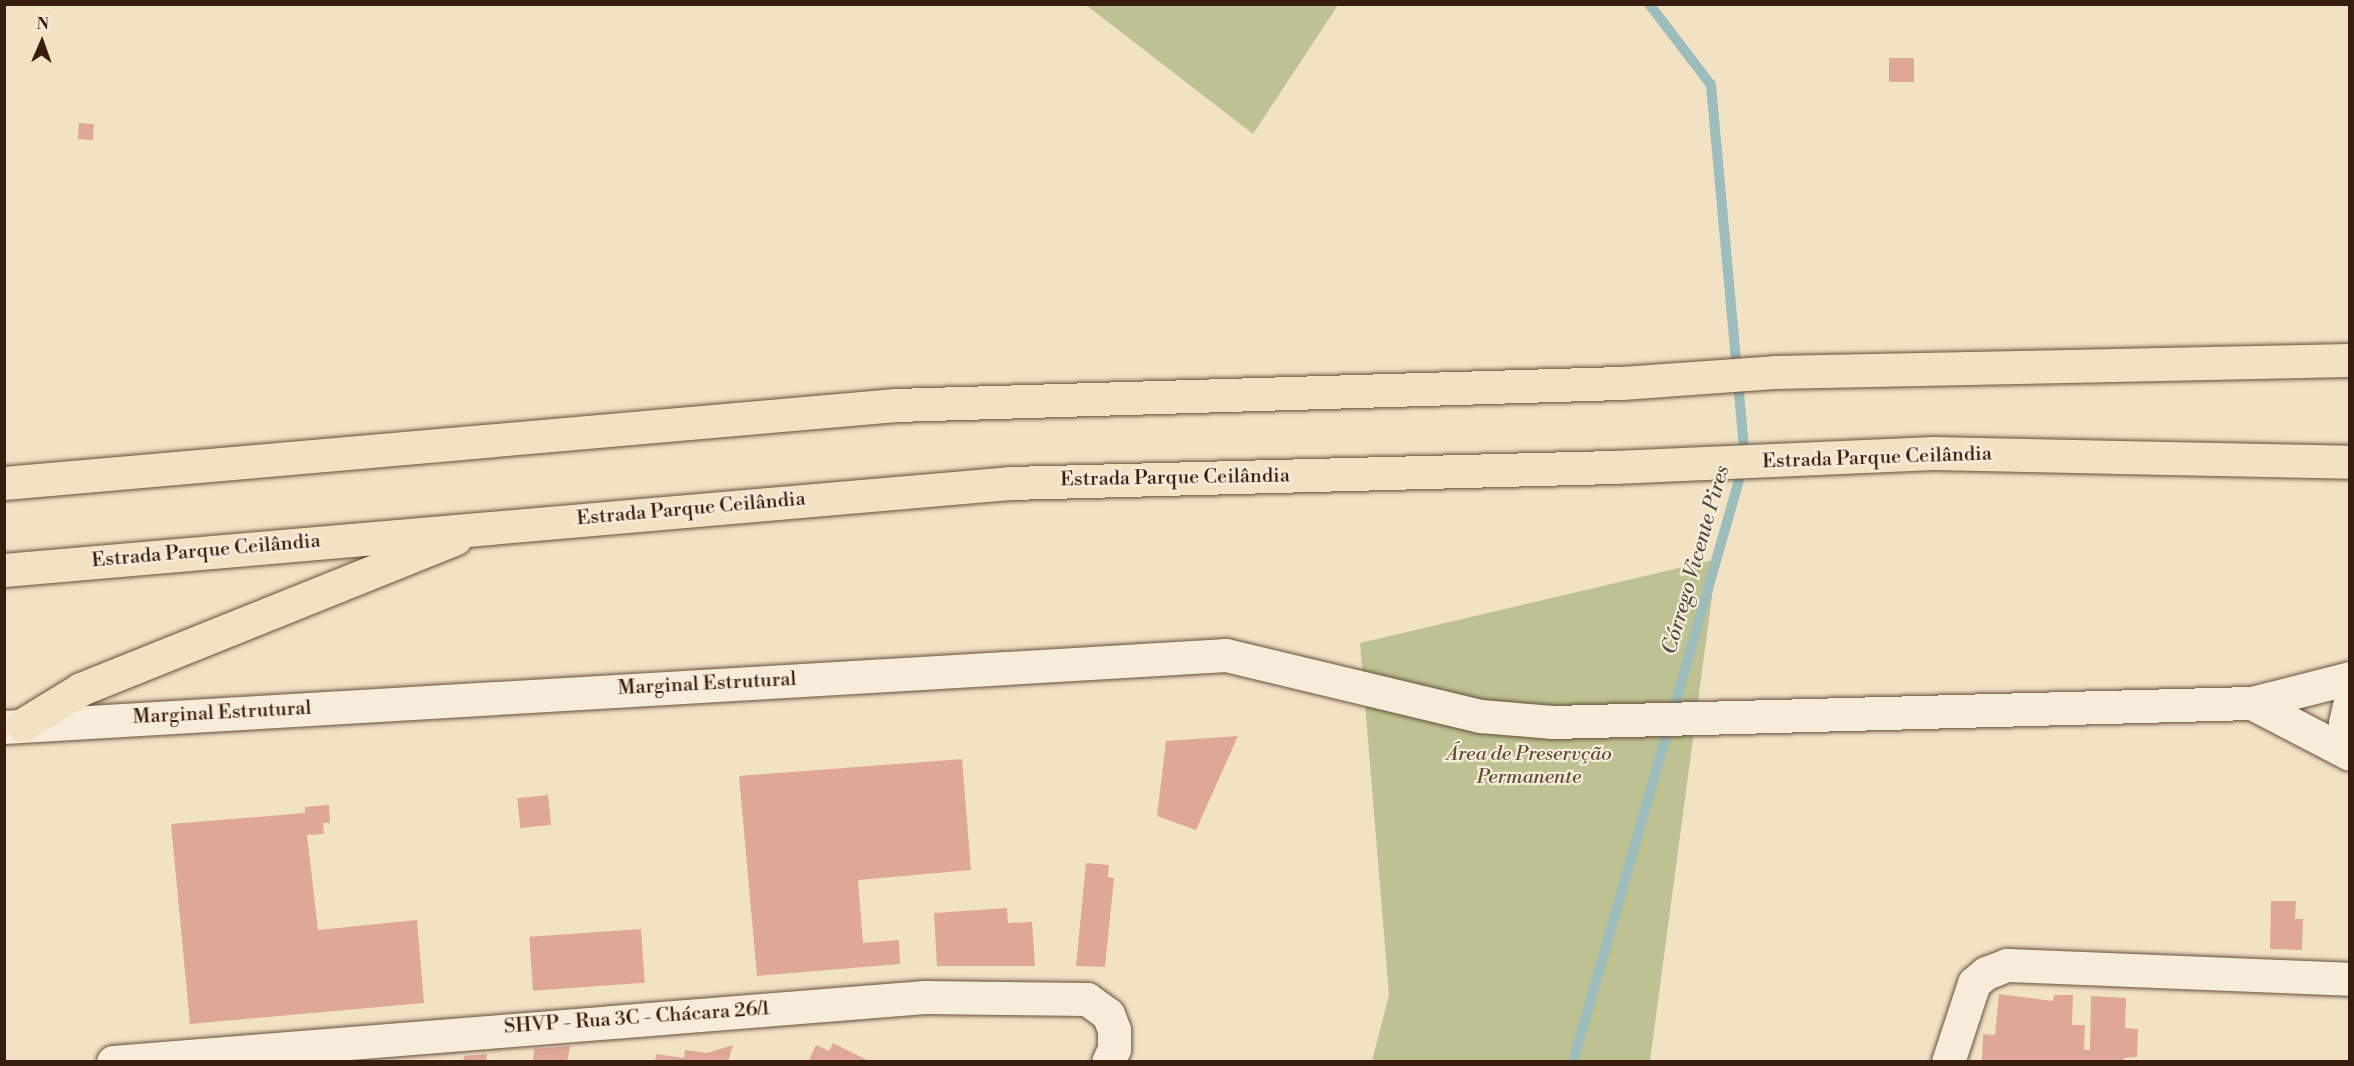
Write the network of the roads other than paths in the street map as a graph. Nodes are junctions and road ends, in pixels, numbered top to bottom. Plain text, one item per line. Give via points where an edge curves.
1 (2340, 358) edge
2 (2349, 462) edge
3 (4, 483) edge
4 (487, 526) junction
5 (4, 570) edge
6 (2349, 678) edge
7 (2349, 701) edge
8 (2252, 703) junction
9 (13, 726) edge
10 (2349, 740) edge
11 (2349, 754) edge
12 (2349, 979) edge
13 (113, 1062) edge
14 (1108, 1062) edge
15 (1948, 1062) edge

1 - 3 highway via 1774,372 1622,383 896,405
2 - 4 highway, Estrada Parque Ceilândia via 1933,453 1614,467 1010,483
4 - 5 highway, Estrada Parque Ceilândia
4 - 9 highway via 81,689
6 - 8 street, Marginal Estrutural
7 - 10 street via 2345,723
8 - 9 street, Marginal Estrutural via 1829,718 1553,722 1481,716 1226,655
8 - 11 street
12 - 15 street via 2007,965 1986,973 1974,983
13 - 14 street, SHVP - Rua 3C - Chácara 26/1 via 924,997 1087,999 1108,1014 1114,1030 1114,1049

